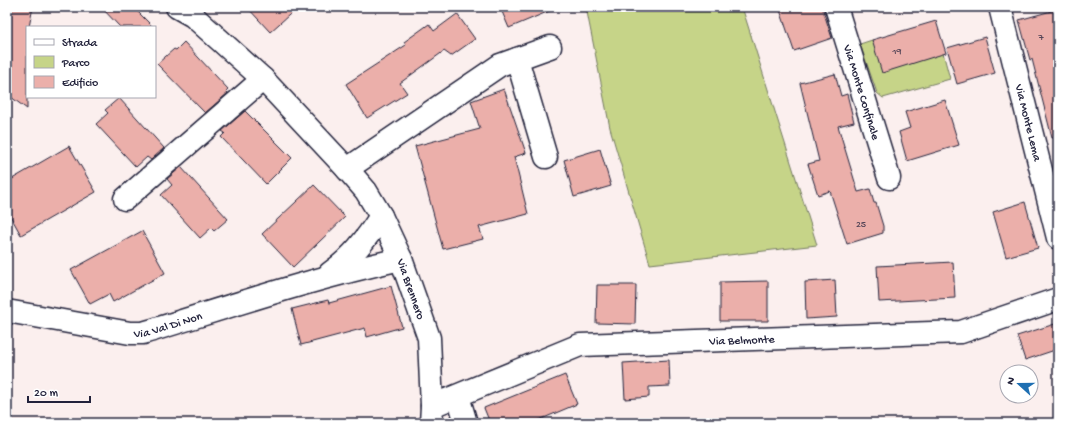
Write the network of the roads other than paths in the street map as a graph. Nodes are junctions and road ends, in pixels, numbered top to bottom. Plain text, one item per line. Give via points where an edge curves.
1 (836, 7) edge
2 (1000, 7) edge
3 (190, 10) edge
4 (550, 47) dead end
5 (517, 59) junction
6 (264, 79) junction
7 (546, 157) dead end
8 (347, 168) junction
9 (889, 178) dead end
10 (125, 199) dead end
11 (381, 216) junction
12 (1058, 238) edge
13 (401, 260) junction
14 (324, 278) junction
15 (1058, 299) edge
16 (7, 311) edge
17 (458, 396) junction
18 (432, 414) edge
19 (466, 423) edge

1 - 9 street, Via Monte Confinale
2 - 12 street, Via Monte Lema
3 - 6 street, Via Brennero
4 - 5 street
5 - 7 street
5 - 8 street via 500,65
6 - 8 street, Via Brennero
6 - 10 street
8 - 11 street, Via Brennero via 366,191
11 - 13 street, Via Brennero
11 - 14 street, Via Val Di Non via 345,263
13 - 14 street, Via Val Di Non
13 - 18 street, Via Brennero via 429,338
14 - 16 street, Via Val Di Non via 143,333 130,333
15 - 17 street, Via Belmonte via 961,332 580,345
17 - 18 street, Via Belmonte
17 - 19 street

